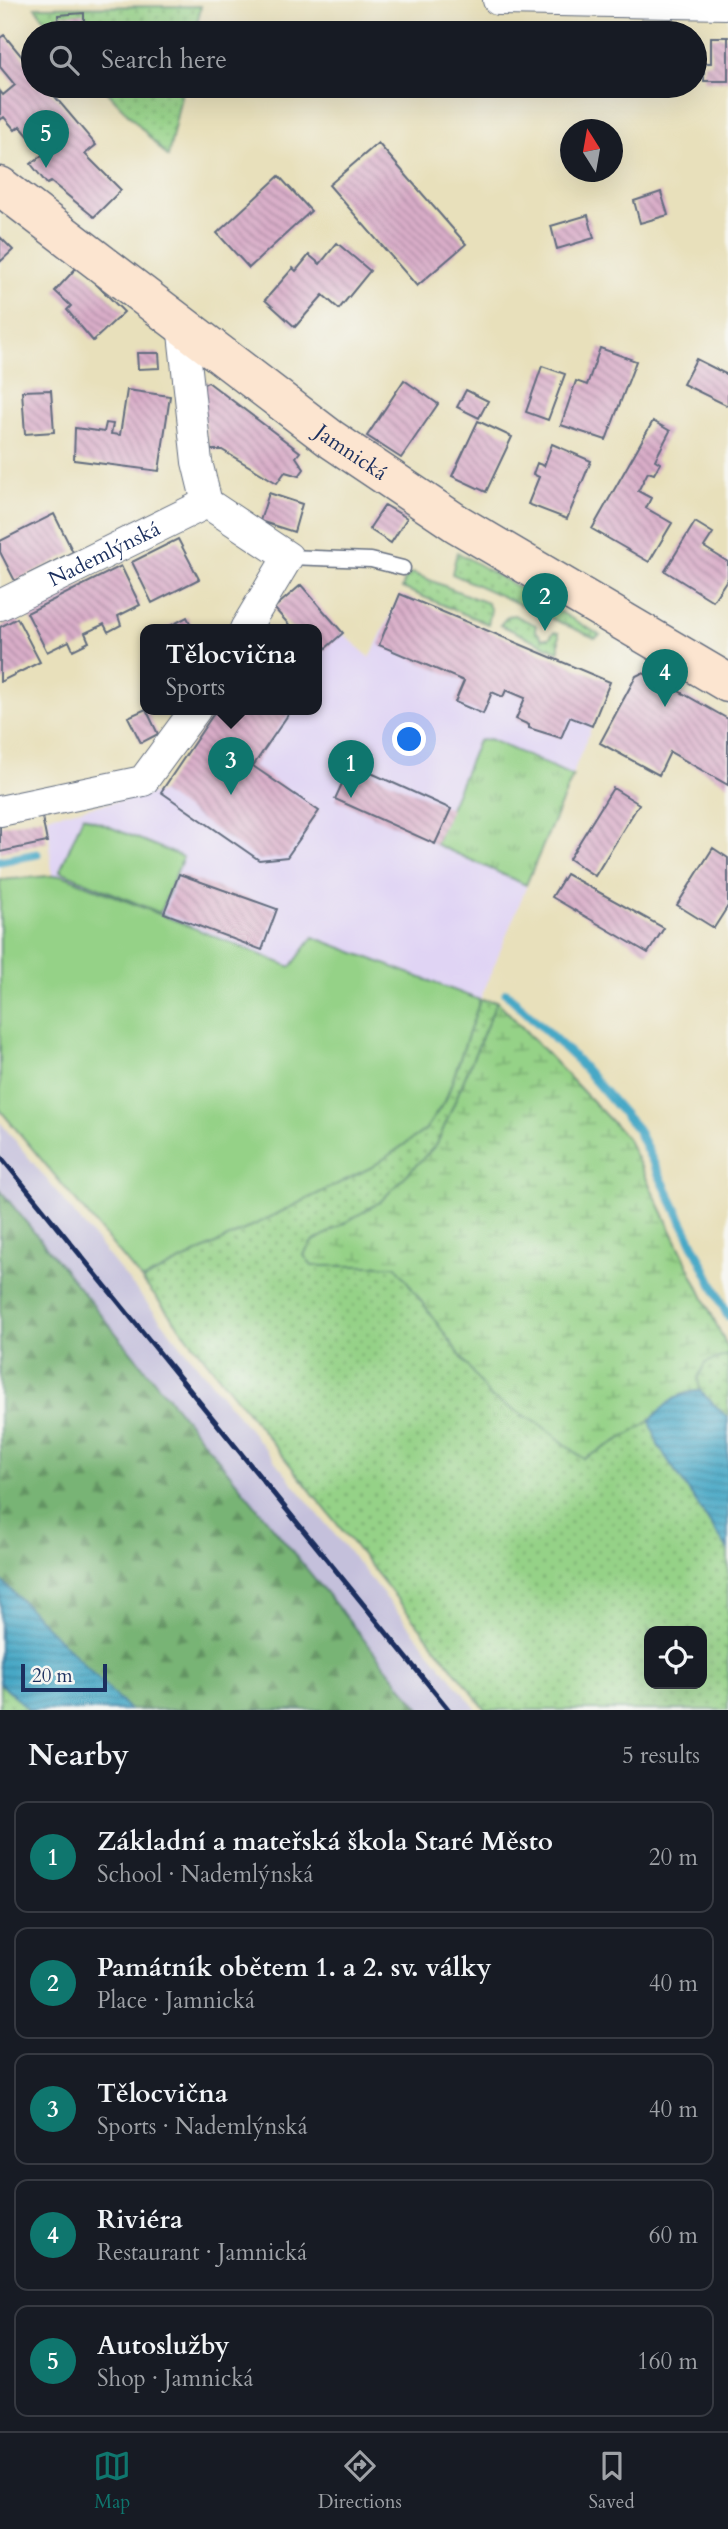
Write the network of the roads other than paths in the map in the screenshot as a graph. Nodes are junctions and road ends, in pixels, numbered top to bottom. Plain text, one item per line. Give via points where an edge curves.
1 (498, 0) edge
2 (728, 4) edge
3 (0, 186) edge
4 (183, 324) junction
5 (207, 503) junction
6 (288, 557) junction
7 (403, 568) dead end
8 (0, 604) edge
9 (248, 624) edge
10 (728, 683) edge
11 (192, 715) edge
12 (0, 811) edge

1 - 2 street
3 - 4 main road, Jamnická
4 - 5 street via 197,462
4 - 10 main road, Jamnická via 331,439 456,523
5 - 6 street
5 - 8 street, Nademlýnská
6 - 7 lane via 371,560
6 - 9 street
11 - 12 street via 143,781

